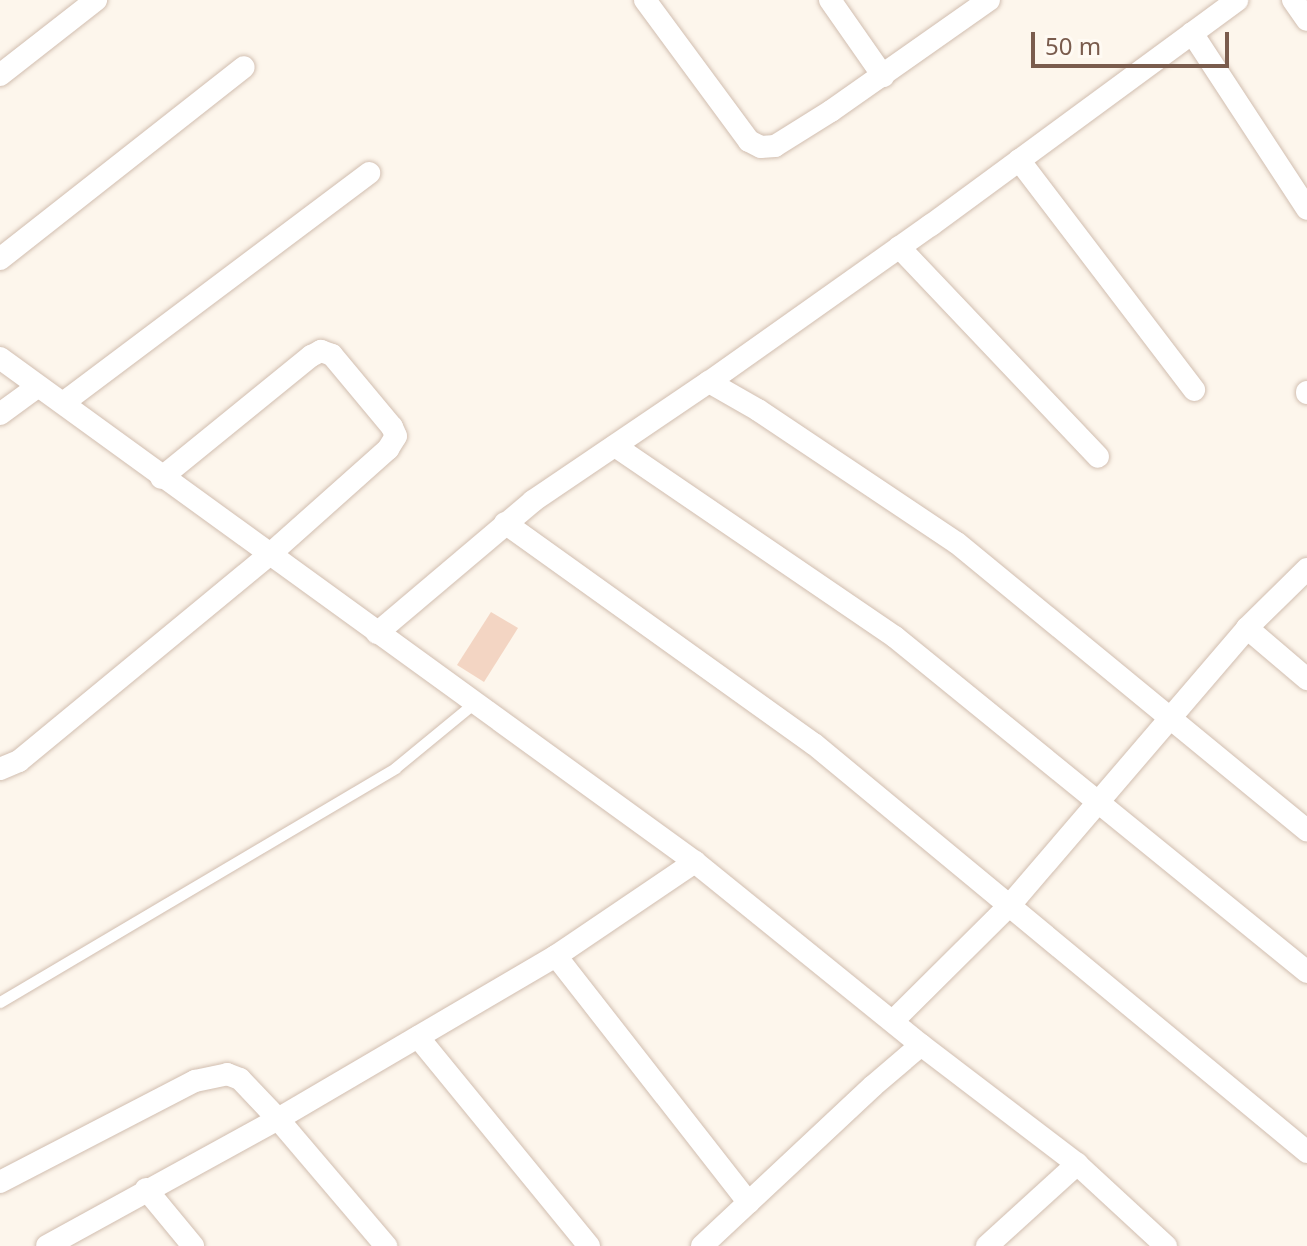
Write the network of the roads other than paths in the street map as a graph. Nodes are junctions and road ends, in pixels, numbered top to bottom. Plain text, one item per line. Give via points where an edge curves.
1 (96, 0) edge
2 (645, 0) edge
3 (830, 0) edge
4 (989, 0) edge
5 (1237, 0) edge
6 (1293, 0) edge
7 (1307, 20) edge
8 (1192, 33) junction
9 (244, 67) dead end
10 (0, 75) edge
11 (883, 76) junction
12 (1019, 160) junction
13 (369, 173) dead end
14 (1307, 209) edge
15 (899, 247) junction
16 (0, 259) edge
17 (0, 358) edge
18 (709, 382) junction
19 (37, 387) junction
20 (1194, 390) dead end
21 (63, 403) junction
22 (0, 414) edge
23 (615, 446) junction
24 (1098, 457) dead end
25 (161, 478) junction
26 (505, 523) junction
27 (268, 556) junction
28 (1307, 569) edge
29 (1247, 628) junction
30 (377, 633) junction
31 (1307, 679) edge
32 (474, 703) junction
33 (1173, 717) junction
34 (0, 769) edge
35 (1101, 801) junction
36 (1307, 831) edge
37 (695, 862) junction
38 (1010, 905) junction
39 (556, 956) junction
40 (1307, 972) edge
41 (0, 1002) edge
42 (893, 1021) junction
43 (418, 1037) junction
44 (921, 1045) junction
45 (278, 1119) junction
46 (1307, 1152) edge
47 (1077, 1164) junction
48 (0, 1182) edge
49 (146, 1189) junction
50 (749, 1203) junction
51 (47, 1246) edge
52 (193, 1246) edge
53 (386, 1246) edge
54 (589, 1246) edge
55 (702, 1246) edge
56 (987, 1246) edge
57 (1166, 1246) edge

1 - 10 street
2 - 11 street via 754,145 775,146
3 - 11 street
4 - 11 street
5 - 8 street
6 - 7 street
8 - 12 street
8 - 14 street
9 - 16 street
12 - 15 street
12 - 20 street
13 - 21 street
15 - 18 street
15 - 24 street
17 - 19 street
18 - 23 street
18 - 33 street via 957,543
19 - 21 street
19 - 22 street
21 - 25 street
23 - 26 street
23 - 35 street via 895,637
25 - 27 street
25 - 27 street via 311,356 321,351 332,355 396,436 388,449
26 - 30 street
26 - 38 street via 814,744
27 - 30 street
27 - 34 street via 19,761
28 - 29 street
29 - 31 street
29 - 33 street
30 - 32 street
32 - 37 street
32 - 41 lane via 395,768
33 - 35 street
33 - 36 street
35 - 38 street
35 - 40 street
37 - 39 street
37 - 42 street
38 - 42 street
38 - 46 street
39 - 43 street
39 - 50 street
42 - 44 street
43 - 45 street
43 - 54 street
44 - 47 street
44 - 50 street
45 - 48 street via 240,1079 213,1074
45 - 49 street
45 - 53 street
47 - 56 street
47 - 57 street
49 - 51 street
49 - 52 street
50 - 55 street

